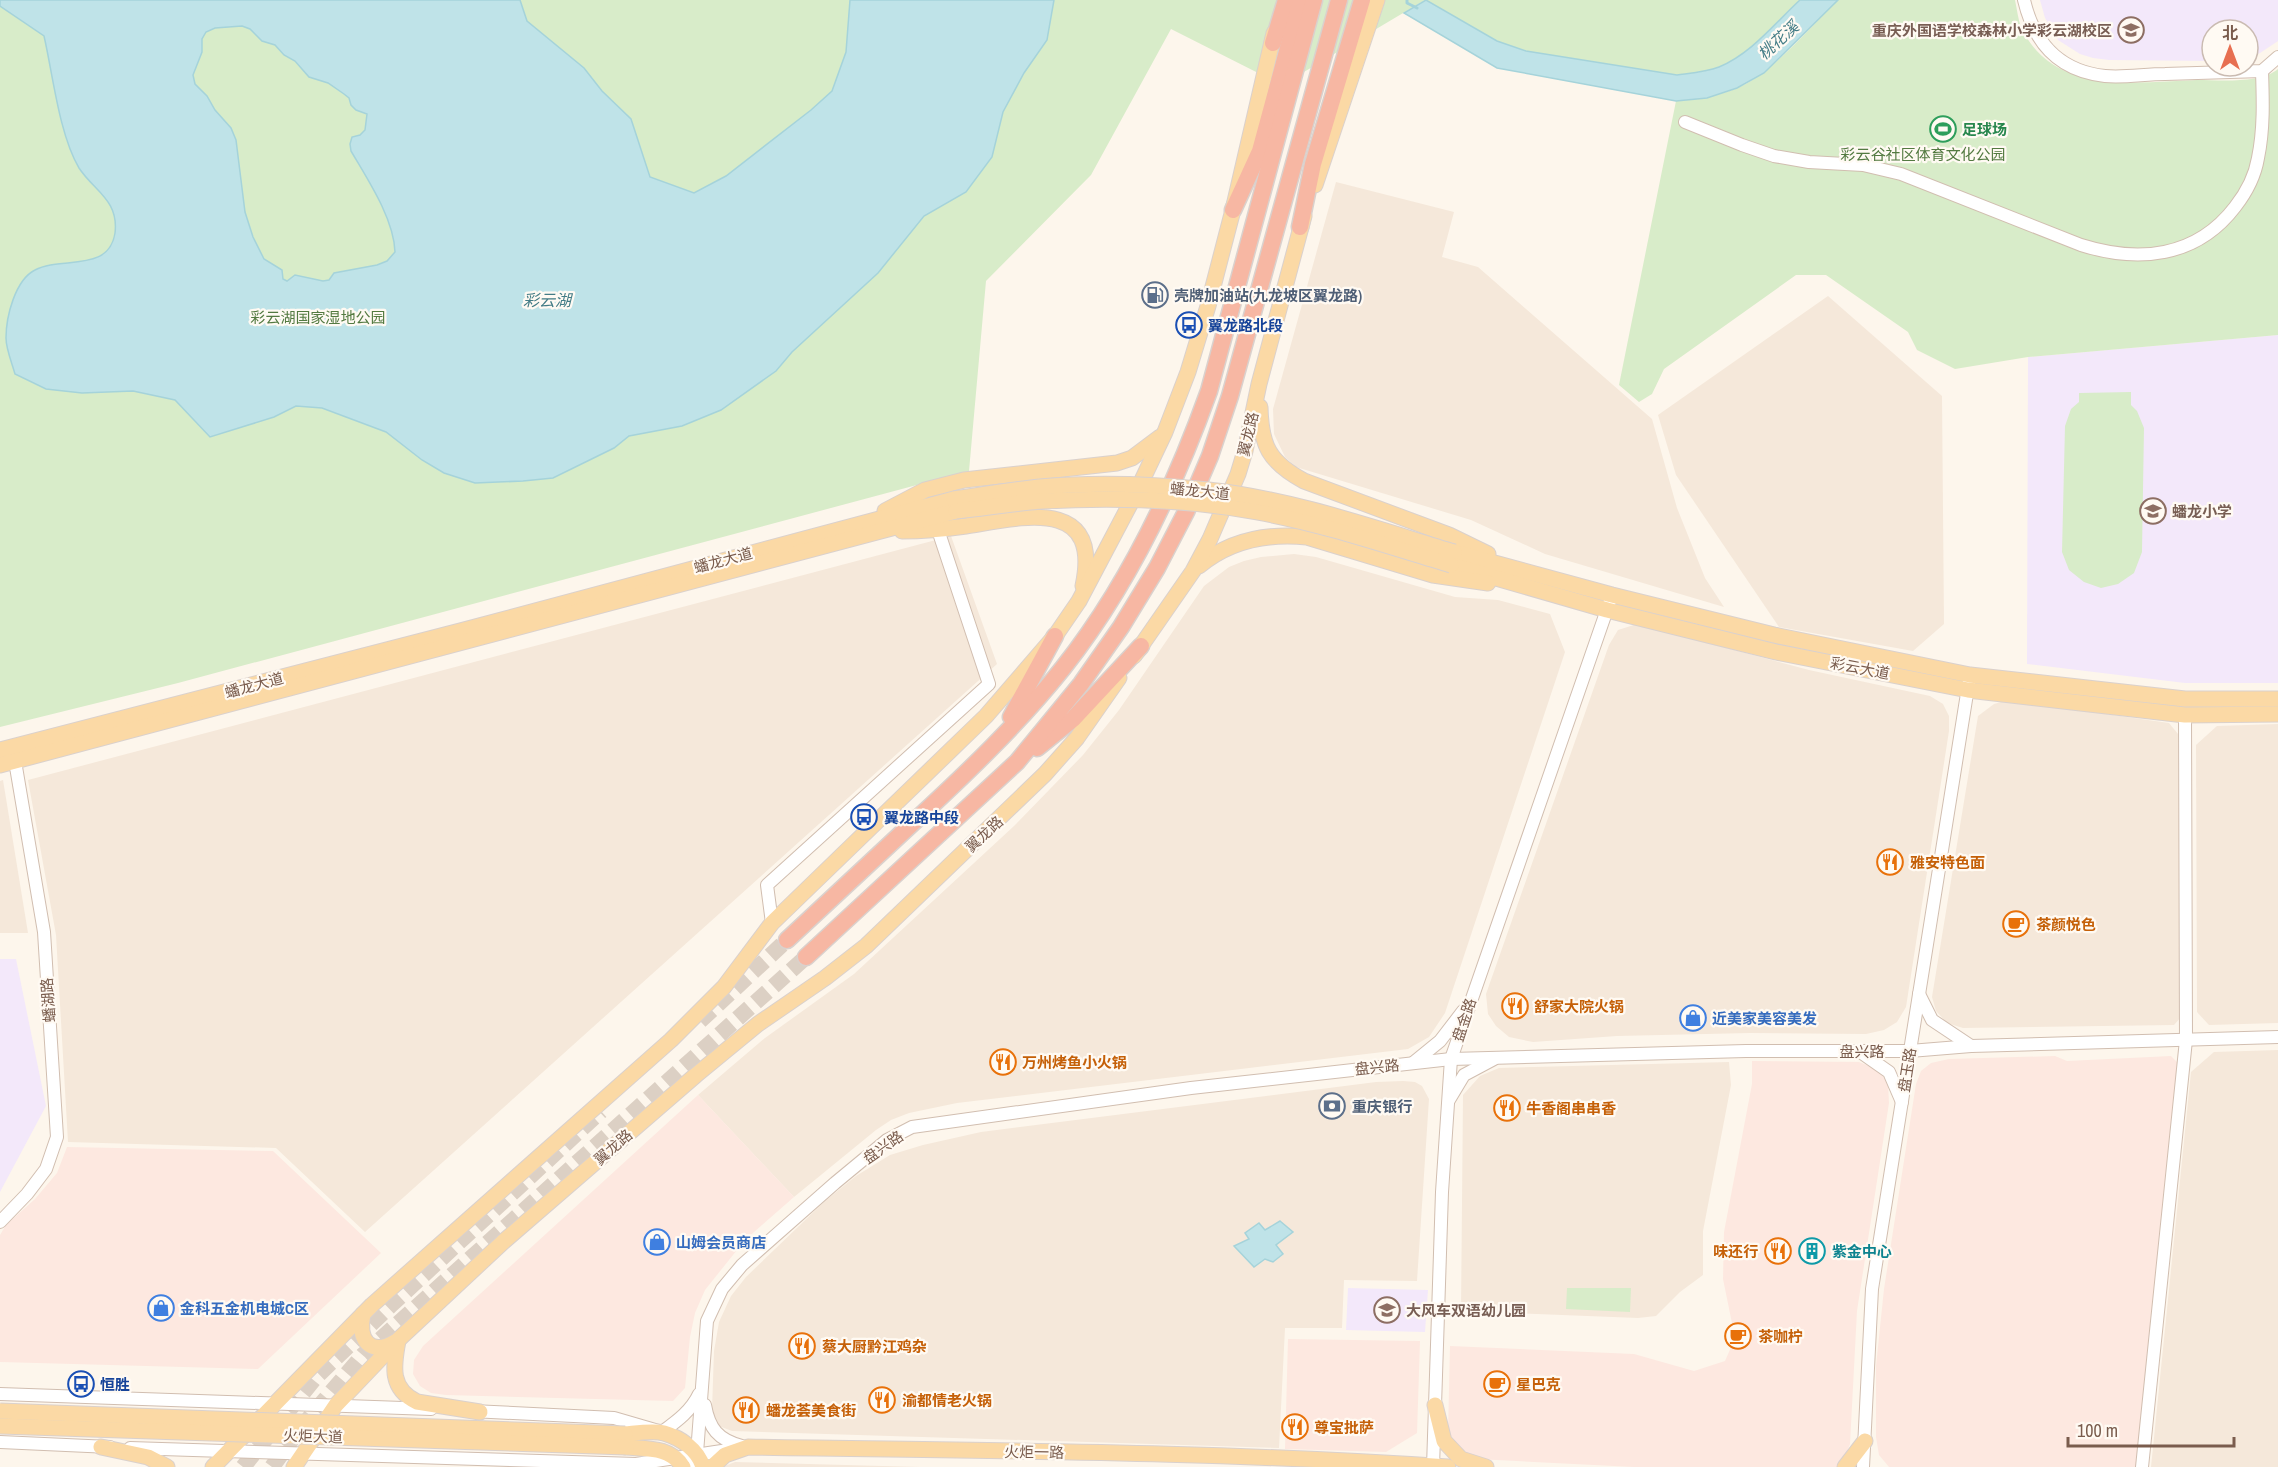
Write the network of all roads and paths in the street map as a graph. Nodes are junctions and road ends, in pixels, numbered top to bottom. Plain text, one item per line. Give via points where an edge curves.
1 (1278, 0) edge
2 (1286, 0) edge
3 (1302, 0) edge
4 (1314, 0) edge
5 (1339, 0) edge
6 (1353, 0) edge
7 (1362, 0) edge
8 (1377, 0) edge
9 (2024, 0) edge
10 (1273, 43) junction
11 (2278, 57) edge
12 (2262, 71) junction
13 (1340, 72) junction
14 (1685, 122) dead end
15 (1266, 153) junction
16 (1317, 166) junction
17 (1233, 210) junction
18 (1300, 227) joint
19 (1259, 384) junction
20 (1165, 432) junction
21 (871, 527) junction
22 (938, 530) junction
23 (1453, 559) junction
24 (1515, 568) junction
25 (1193, 571) junction
26 (1524, 586) junction
27 (1079, 601) junction
28 (1609, 602) junction
29 (1055, 636) junction
30 (1142, 645) junction
31 (1969, 682) junction
32 (2278, 699) edge
33 (2278, 714) edge
34 (2185, 715) junction
35 (996, 745) junction
36 (0, 750) edge
37 (15, 761) junction
38 (1017, 762) junction
39 (0, 765) edge
40 (772, 923) junction
41 (787, 940) tunnel mouth
42 (806, 957) tunnel mouth
43 (1919, 994) junction
44 (1469, 1003) junction
45 (2278, 1037) edge
46 (2186, 1040) junction
47 (1971, 1046) junction
48 (1859, 1051) junction
49 (1910, 1051) junction
50 (1498, 1057) junction
51 (1451, 1059) junction
52 (1412, 1064) junction
53 (1448, 1101) junction
54 (1902, 1103) junction
55 (0, 1222) edge
56 (363, 1314) junction
57 (398, 1340) junction
58 (702, 1389) junction
59 (0, 1394) edge
60 (278, 1403) junction
61 (336, 1405) junction
62 (1435, 1405) junction
63 (0, 1411) edge
64 (480, 1412) junction
65 (0, 1426) edge
66 (662, 1432) junction
67 (625, 1440) junction
68 (1865, 1441) junction
69 (0, 1442) edge
70 (101, 1447) junction
71 (748, 1447) junction
72 (226, 1453) junction
73 (298, 1461) edge
74 (679, 1462) edge
75 (698, 1462) edge
76 (1392, 1465) edge
77 (167, 1467) edge
78 (213, 1467) edge
79 (712, 1467) edge
80 (1438, 1467) edge
81 (1486, 1467) edge
82 (1845, 1467) edge
83 (1863, 1467) edge
84 (2142, 1467) edge

1 - 10 main road
2 - 10 highway
3 - 15 highway
4 - 15 highway
5 - 38 highway, 翼龙路 via 1210,456 1157,568 1121,627 1081,684
6 - 13 highway
7 - 13 highway
8 - 16 main road
9 - 12 street via 2040,42 2078,69 2105,76
10 - 17 main road
11 - 12 street
12 - 14 street via 2264,122 2258,160 2246,193 2208,234 2187,246 2158,254 2105,253 1901,174 1863,165 1774,156
13 - 16 highway
15 - 17 highway
15 - 35 highway via 1209,391 1163,506 1101,614 1063,667
16 - 18 highway
17 - 20 main road via 1191,363
18 - 19 main road, 翼龙路
19 - 24 main road via 1263,440 1269,453 1289,473 1449,535
19 - 25 main road, 翼龙路 via 1238,474
20 - 21 main road via 1138,454 1117,463 988,476 943,485 912,496
20 - 27 main road
21 - 22 main road
21 - 23 main road, 蟠龙大道, bridge via 1040,487 1101,485 1209,490 1354,522
21 - 36 main road, 蟠龙大道
21 - 37 main road, 蟠龙大道
22 - 27 main road via 1032,517 1070,525 1079,533 1087,556
22 - 40 street via 989,684 767,885
23 - 24 main road, 彩云大道
23 - 26 main road, 彩云大道
24 - 28 main road, 彩云大道
25 - 26 main road via 1227,547 1265,536 1288,535 1307,537 1433,575
25 - 30 main road, 翼龙路
26 - 28 main road, 彩云大道
27 - 29 main road
28 - 31 main road, 彩云大道 via 1776,652
28 - 44 street, 盘金路
29 - 35 highway
29 - 40 main road via 986,716
30 - 38 highway via 1060,731
30 - 57 main road, 翼龙路 via 1077,738 1045,774 874,938 696,1075 503,1242
31 - 32 main road, 彩云大道 via 2185,699
31 - 34 main road, 彩云大道
31 - 43 street, 盘玉路
33 - 34 main road, 彩云大道
34 - 46 street
35 - 41 highway
37 - 39 main road, 蟠龙大道
37 - 55 street, 蟠湖路 via 44,932 57,1137 46,1168
38 - 42 highway, 翼龙路
40 - 56 main road via 724,987 671,1040
43 - 47 street via 1932,1020
43 - 49 street, 盘玉路
44 - 51 street, 盘金路
44 - 52 street via 1440,1041
45 - 46 street, 盘兴路
46 - 47 street, 盘兴路
46 - 84 street
47 - 49 street, 盘兴路
48 - 49 street, 盘兴路
48 - 50 street, 盘兴路
48 - 54 street via 1888,1072
49 - 54 street, 盘玉路
50 - 51 street, 盘兴路
50 - 53 street via 1464,1076
51 - 52 street, 盘兴路
51 - 53 street, 盘金路
52 - 58 street, 盘兴路 via 1191,1088 912,1127 887,1140 742,1265 722,1290 707,1322
53 - 62 street, 盘金路
54 - 68 street, 盘玉路 via 1872,1289
56 - 57 main road via 362,1335 372,1346 382,1347
56 - 60 main road
57 - 61 main road, 翼龙路
57 - 64 main road via 395,1372 397,1383 408,1398
58 - 66 street via 694,1405
58 - 71 street via 711,1428 729,1443
58 - 75 street, 盘兴路
59 - 60 street
60 - 61 street
60 - 72 main road
61 - 64 street
61 - 73 main road, 翼龙路
62 - 80 street, 盘金路
62 - 81 main road via 1444,1441 1461,1459
63 - 67 main road, 火炬大道, bridge
64 - 66 street via 614,1418
65 - 67 main road, 火炬大道, bridge
66 - 67 main road
66 - 75 main road
67 - 74 main road via 665,1451
68 - 82 main road
68 - 83 street, 盘玉路
69 - 70 street
70 - 72 street
70 - 77 main road via 148,1457
71 - 75 street
71 - 76 main road, 火炬一路 via 1052,1452
71 - 79 main road, 火炬一路 via 725,1455
72 - 73 street
72 - 78 main road
73 - 74 street
74 - 75 street
76 - 80 main road, 火炬一路

